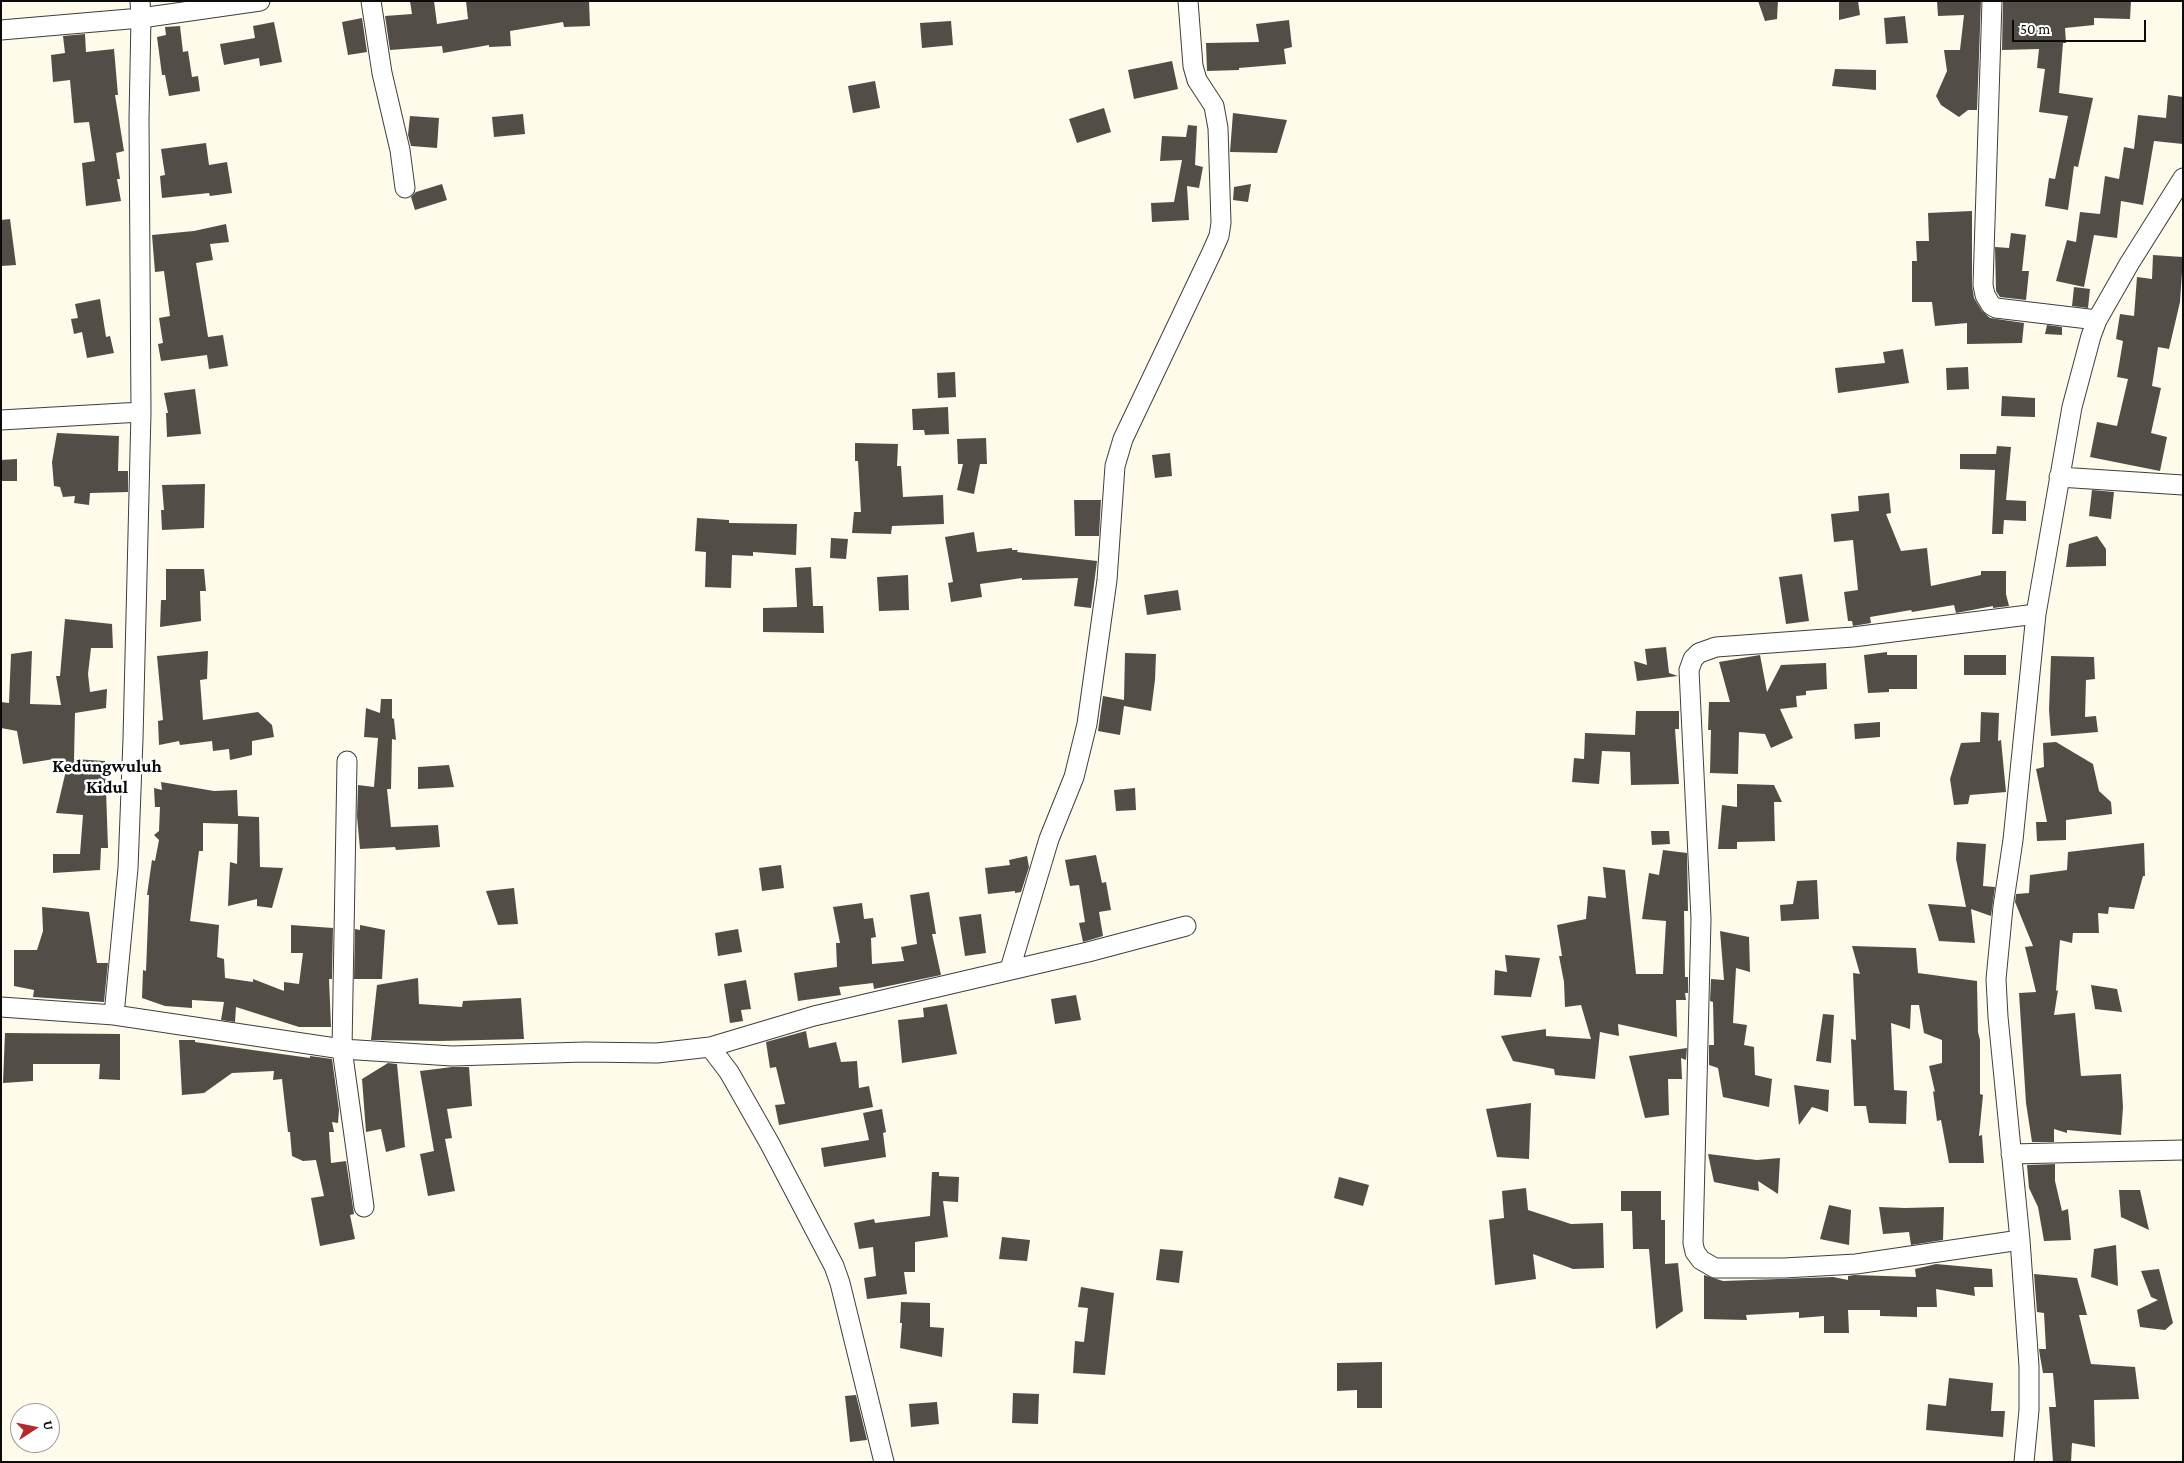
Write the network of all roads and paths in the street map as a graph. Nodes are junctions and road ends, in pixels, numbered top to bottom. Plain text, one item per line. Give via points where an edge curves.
1 (260, 1) edge
2 (371, 1) edge
3 (1188, 1) edge
4 (1992, 1) edge
5 (140, 10) edge
6 (1, 30) edge
7 (2183, 178) edge
8 (405, 188) dead end
9 (2097, 320) junction
10 (141, 412) junction
11 (1, 420) edge
12 (2059, 477) junction
13 (2183, 485) edge
14 (2036, 614) junction
15 (348, 761) dead end
16 (1186, 926) dead end
17 (1010, 969) junction
18 (1, 1007) edge
19 (114, 1015) junction
20 (710, 1047) junction
21 (342, 1049) junction
22 (2183, 1150) edge
23 (2011, 1154) junction
24 (364, 1207) dead end
25 (2020, 1240) junction
26 (884, 1462) edge
27 (2024, 1462) edge

1 - 5 street
2 - 8 street
3 - 17 street via 1193,66 1197,80 1214,106 1218,128 1222,223 1211,254 1123,439 1112,498 1107,580 1087,724 1074,777 1049,839
4 - 9 street via 1985,295 1996,308
5 - 6 street
5 - 10 street
7 - 9 street
9 - 12 street via 2072,407
10 - 11 street
10 - 19 street via 128,868
12 - 13 street
12 - 14 street
14 - 23 street via 1996,979
14 - 25 street via 1853,638 1716,647 1699,653 1689,670 1701,919 1692,1243 1695,1252 1715,1268 1784,1268 1856,1264
15 - 21 street
16 - 17 street
17 - 20 street via 814,1016
18 - 19 street
19 - 21 street
20 - 21 street via 657,1053 452,1056
20 - 26 street via 770,1144 834,1266
21 - 24 street
22 - 23 street
23 - 25 street
25 - 27 street via 2029,1366

